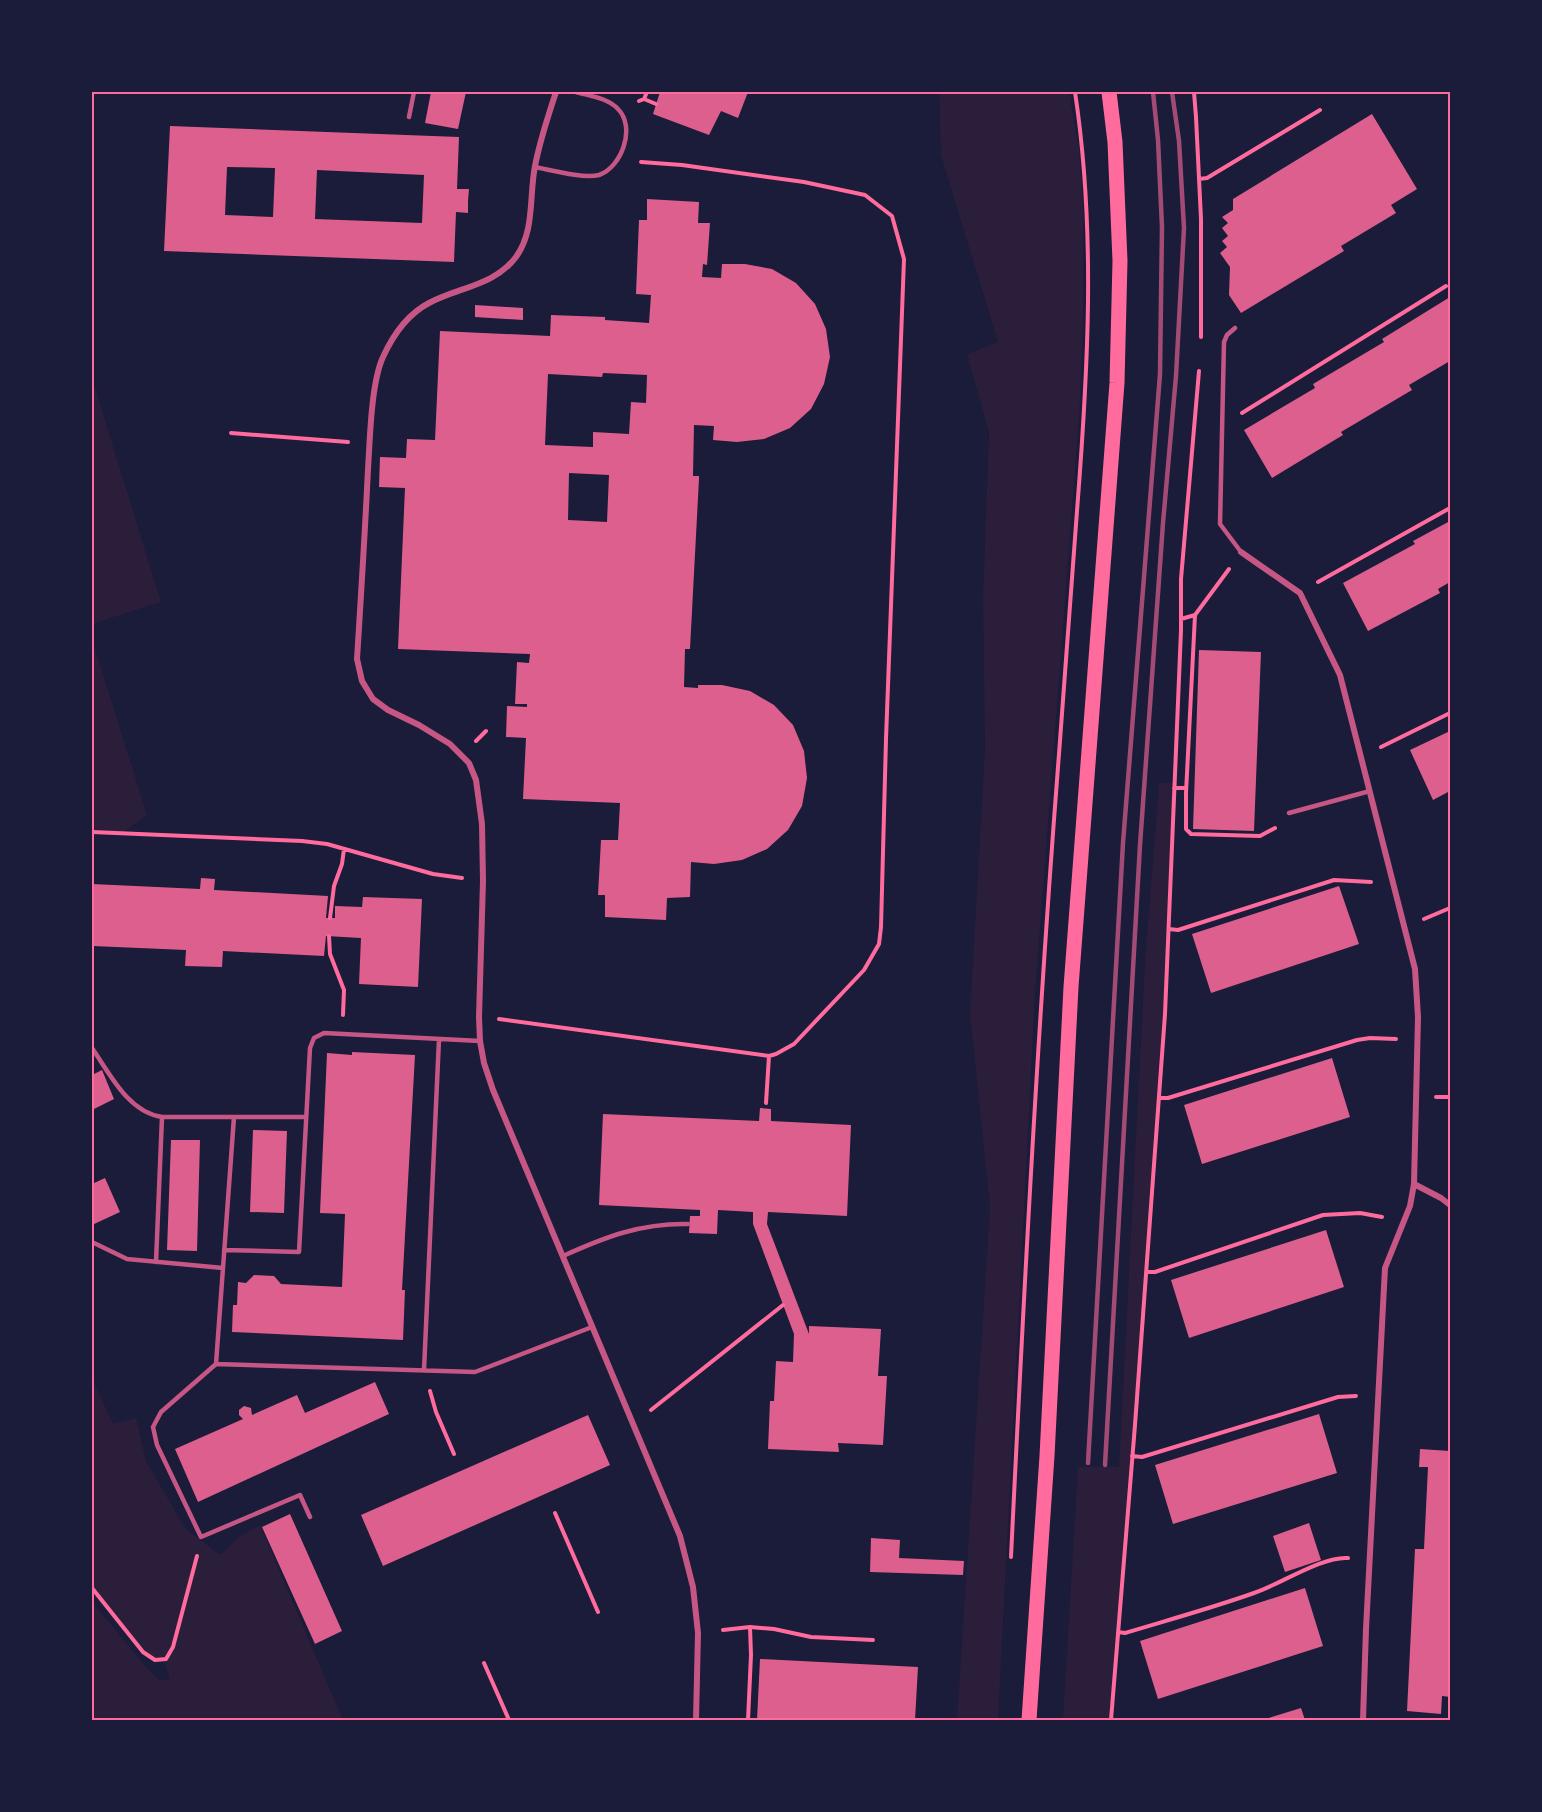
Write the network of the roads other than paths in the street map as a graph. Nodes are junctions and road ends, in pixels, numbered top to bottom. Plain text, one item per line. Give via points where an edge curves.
1 (414, 92) edge
2 (556, 92) edge
3 (576, 92) edge
4 (1109, 92) edge
5 (409, 117) dead end
6 (535, 167) junction
7 (1235, 327) dead end
8 (1241, 552) joint
9 (1370, 791) junction
10 (1288, 813) road end
11 (439, 1039) junction
12 (480, 1041) junction
13 (92, 1048) edge
14 (162, 1117) junction
15 (234, 1117) junction
16 (306, 1117) junction
17 (1414, 1184) junction
18 (1450, 1205) edge
19 (688, 1224) dead end
20 (94, 1243) dead end
21 (224, 1250) junction
22 (563, 1256) junction
23 (156, 1262) junction
24 (223, 1268) junction
25 (592, 1327) junction
26 (216, 1364) junction
27 (424, 1370) junction
28 (310, 1517) dead end
29 (696, 1720) edge
30 (1029, 1720) edge
31 (1363, 1720) edge

1 - 5 lane
2 - 6 street
3 - 6 lane via 612,104 622,114 626,131 616,161 600,174 590,176
4 - 30 main road via 1120,261 1118,383 1071,987
6 - 12 street via 529,229 508,267 488,281 418,309 392,339 377,376 370,444 358,670 366,690 379,705 450,744 469,762 476,780 481,801 483,881
7 - 8 lane via 1224,342 1220,524
8 - 9 street via 1300,593 1340,675
9 - 10 lane
9 - 17 street via 1415,969 1418,1040
11 - 12 lane
11 - 16 lane via 324,1033 314,1038
11 - 27 lane
12 - 22 street via 494,1090
13 - 14 lane via 139,1109
14 - 15 lane
14 - 23 lane
15 - 16 lane
15 - 21 lane
16 - 21 lane via 299,1252
17 - 18 street
17 - 31 street via 1410,1206 1385,1268
19 - 22 lane via 645,1226
20 - 23 lane via 127,1259
21 - 24 lane
22 - 25 street
23 - 24 lane
24 - 26 lane
25 - 27 lane via 474,1372
25 - 29 street via 680,1536 693,1587 698,1633
26 - 27 lane
26 - 28 lane via 161,1412 153,1427 157,1445 201,1537 300,1495

